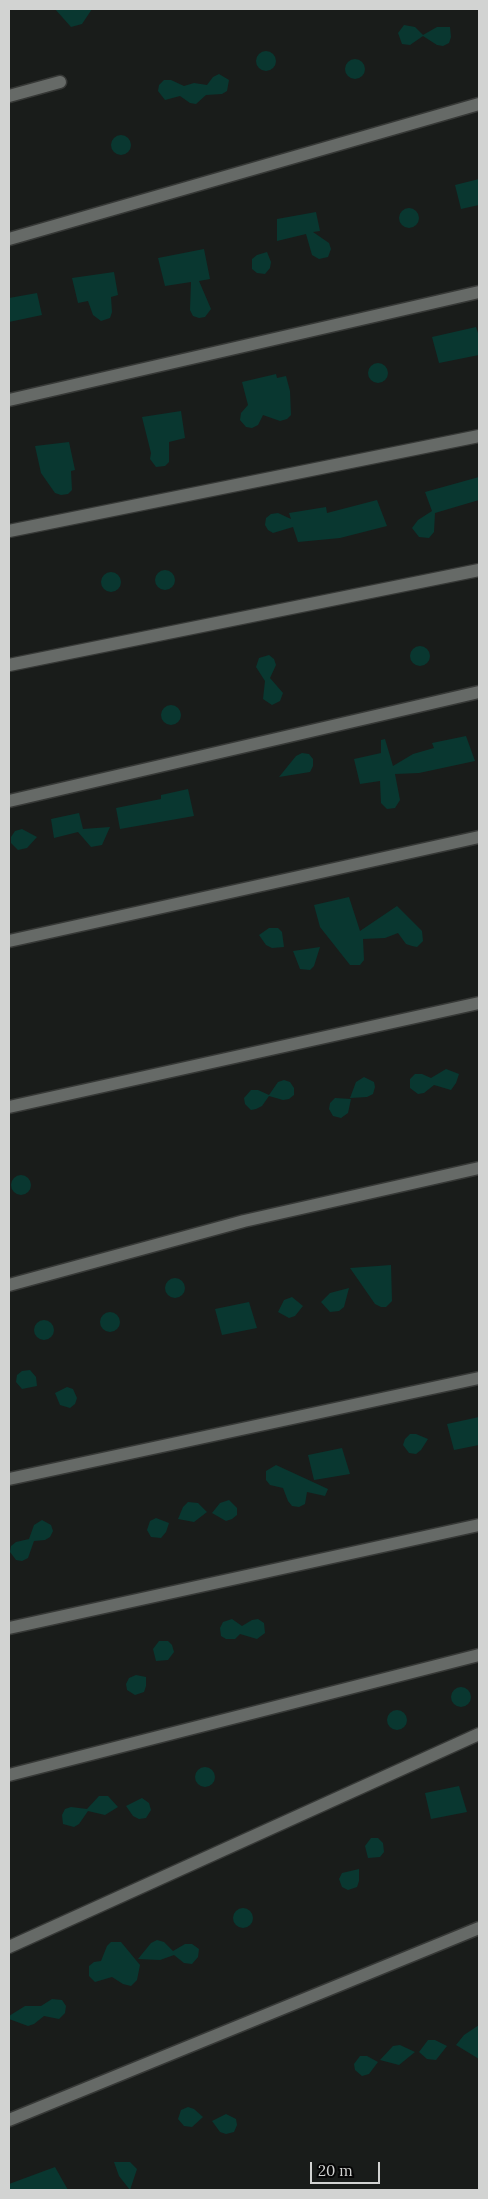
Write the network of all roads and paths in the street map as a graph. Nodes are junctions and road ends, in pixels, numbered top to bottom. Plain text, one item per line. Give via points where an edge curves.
1 (60, 82) dead end
2 (9, 96) edge
3 (479, 104) edge
4 (9, 239) edge
5 (479, 292) edge
6 (9, 400) edge
7 (479, 436) edge
8 (9, 532) edge
9 (479, 570) edge
10 (9, 665) edge
11 (479, 692) edge
12 (9, 801) edge
13 (479, 837) edge
14 (9, 941) edge
15 (479, 1003) edge
16 (9, 1107) edge
17 (479, 1168) edge
18 (9, 1285) edge
19 (479, 1378) edge
20 (9, 1479) edge
21 (479, 1525) edge
22 (9, 1628) edge
23 (479, 1655) edge
24 (479, 1734) edge
25 (9, 1775) edge
26 (479, 1928) edge
27 (9, 1946) edge
28 (9, 2120) edge

1 - 2 street
3 - 4 street
5 - 6 street
7 - 8 street
9 - 10 street
11 - 12 street
13 - 14 street
15 - 16 street
17 - 18 street via 244,1221
19 - 20 street
21 - 22 street
23 - 25 street
24 - 27 street
26 - 28 street

